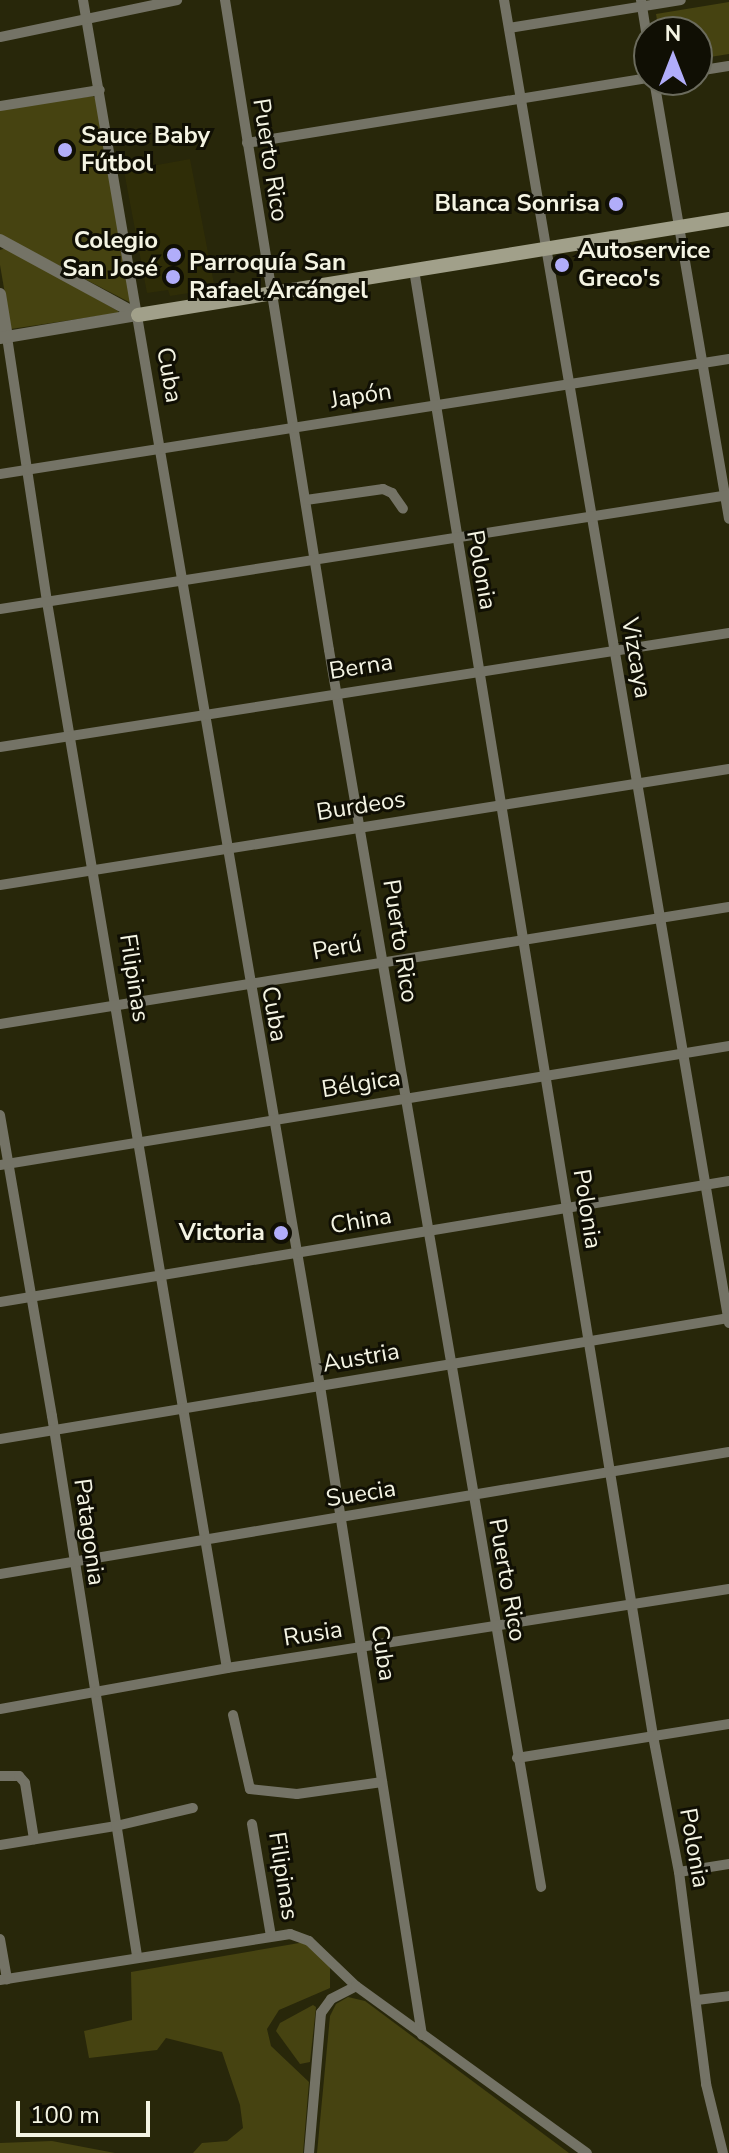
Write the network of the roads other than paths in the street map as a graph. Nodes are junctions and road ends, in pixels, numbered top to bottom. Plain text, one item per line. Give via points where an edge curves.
1 (83, 0) edge
2 (177, 0) edge
3 (226, 0) edge
4 (232, 0) edge
5 (504, 0) edge
6 (681, 0) edge
7 (161, 2) edge
8 (642, 3) edge
9 (87, 21) junction
10 (509, 28) junction
11 (0, 37) edge
12 (633, 82) edge
13 (100, 90) junction
14 (655, 96) edge
15 (523, 101) junction
16 (0, 106) edge
17 (247, 143) junction
18 (729, 219) edge
19 (679, 227) junction
20 (0, 240) edge
21 (546, 248) junction
22 (414, 270) junction
23 (0, 294) edge
24 (272, 294) junction
25 (138, 315) junction
26 (4, 337) edge
27 (729, 359) edge
28 (702, 363) junction
29 (569, 384) junction
30 (433, 405) junction
31 (294, 427) junction
32 (161, 448) junction
33 (29, 469) junction
34 (0, 474) edge
35 (727, 495) edge
36 (306, 500) junction
37 (403, 509) dead end
38 (592, 517) junction
39 (729, 519) edge
40 (456, 538) junction
41 (315, 559) junction
42 (181, 581) junction
43 (47, 602) junction
44 (0, 609) edge
45 (729, 633) edge
46 (614, 650) junction
47 (478, 669) junction
48 (336, 691) junction
49 (202, 713) junction
50 (70, 736) junction
51 (0, 747) edge
52 (729, 769) edge
53 (637, 784) junction
54 (500, 804) junction
55 (361, 825) junction
56 (226, 850) junction
57 (94, 872) junction
58 (0, 885) edge
59 (729, 907) edge
60 (660, 918) junction
61 (523, 938) junction
62 (383, 960) junction
63 (249, 984) junction
64 (116, 1007) junction
65 (0, 1024) edge
66 (729, 1046) edge
67 (682, 1051) junction
68 (545, 1074) junction
69 (406, 1098) junction
70 (0, 1115) edge
71 (271, 1119) junction
72 (139, 1142) junction
73 (4, 1165) edge
74 (729, 1181) edge
75 (707, 1185) junction
76 (566, 1207) junction
77 (427, 1230) junction
78 (296, 1253) junction
79 (162, 1275) junction
80 (30, 1297) junction
81 (0, 1302) edge
82 (729, 1320) edge
83 (588, 1340) junction
84 (451, 1362) junction
85 (320, 1386) junction
86 (184, 1408) junction
87 (53, 1430) junction
88 (0, 1439) edge
89 (729, 1452) edge
90 (610, 1471) junction
91 (473, 1497) junction
92 (339, 1517) junction
93 (205, 1539) junction
94 (73, 1562) junction
95 (0, 1574) edge
96 (729, 1589) edge
97 (634, 1603) junction
98 (495, 1625) junction
99 (362, 1646) junction
100 (227, 1668) junction
101 (93, 1694) junction
102 (0, 1709) edge
103 (233, 1715) dead end
104 (729, 1724) edge
105 (653, 1736) junction
106 (517, 1758) junction
107 (0, 1776) edge
108 (382, 1782) junction
109 (193, 1808) dead end
110 (252, 1824) dead end
111 (116, 1826) junction
112 (34, 1839) junction
113 (0, 1845) edge
114 (729, 1864) edge
115 (679, 1872) junction
116 (541, 1887) dead end
117 (271, 1936) junction
118 (0, 1939) edge
119 (137, 1956) junction
120 (4, 1980) edge
121 (356, 1986) junction
122 (729, 1996) edge
123 (697, 2000) junction
124 (422, 2035) junction
125 (724, 2134) edge
126 (309, 2153) edge
127 (587, 2153) edge
128 (723, 2153) edge

1 - 9 street, Cuba
2 - 7 street
3 - 4 street
3 - 17 street, Puerto Rico
5 - 10 street, Vizcaya
6 - 8 street
7 - 9 street
8 - 10 street
9 - 11 street
9 - 13 street, Cuba
10 - 15 street, Vizcaya
12 - 15 street
13 - 16 street
13 - 25 street, Cuba
14 - 19 street
15 - 17 street
15 - 21 street, Vizcaya
17 - 24 street, Puerto Rico
18 - 19 main road
19 - 21 main road
19 - 28 street
20 - 25 street
21 - 22 main road
21 - 29 street, Vizcaya
22 - 24 main road
22 - 30 street, Polonia
23 - 26 street, Filipinas
24 - 25 main road
24 - 31 street, Puerto Rico
25 - 26 street
25 - 32 street, Cuba
26 - 33 street, Filipinas
27 - 28 street, Japón
28 - 29 street, Japón
28 - 35 street
29 - 30 street, Japón
29 - 38 street, Vizcaya
30 - 31 street, Japón
30 - 40 street, Polonia
31 - 32 street, Japón
31 - 36 street, Puerto Rico
32 - 33 street, Japón
32 - 42 street, Cuba
33 - 34 street, Japón
33 - 43 street, Filipinas
35 - 38 street
35 - 39 street
36 - 37 street via 383,489
36 - 41 street, Puerto Rico
38 - 40 street
38 - 46 street, Vizcaya
40 - 41 street
40 - 47 street, Polonia
41 - 42 street
41 - 48 street, Puerto Rico
42 - 43 street
42 - 49 street, Cuba
43 - 44 street
43 - 50 street, Filipinas
45 - 46 street, Berna
46 - 47 street, Berna
46 - 53 street, Vizcaya
47 - 48 street, Berna
47 - 54 street, Polonia
48 - 49 street, Berna
48 - 55 street, Puerto Rico
49 - 50 street, Berna
49 - 56 street, Cuba
50 - 51 street, Berna
50 - 57 street, Filipinas
52 - 53 street, Burdeos
53 - 54 street, Burdeos
53 - 60 street, Vizcaya
54 - 55 street, Burdeos
54 - 61 street, Polonia
55 - 56 street, Burdeos
55 - 62 street, Puerto Rico
56 - 57 street, Burdeos
56 - 63 street, Cuba
57 - 58 street, Burdeos
57 - 64 street, Filipinas
59 - 60 street, Perú
60 - 61 street, Perú
60 - 67 street, Vizcaya
61 - 62 street, Perú
61 - 68 street, Polonia
62 - 63 street, Perú
62 - 69 street, Puerto Rico
63 - 64 street, Perú
63 - 71 street, Cuba
64 - 65 street, Perú
64 - 72 street, Filipinas
66 - 67 street, Bélgica
67 - 68 street, Bélgica
67 - 75 street, Vizcaya
68 - 69 street, Bélgica
68 - 76 street, Polonia
69 - 71 street, Bélgica
69 - 77 street, Puerto Rico
70 - 73 street, Patagonia
71 - 72 street, Bélgica
71 - 78 street, Cuba
72 - 73 street, Bélgica
72 - 79 street, Filipinas
73 - 80 street, Patagonia
74 - 75 street, China
75 - 76 street, China
75 - 82 street, Vizcaya
76 - 77 street, China
76 - 83 street, Polonia
77 - 78 street, China
77 - 84 street, Puerto Rico
78 - 79 street, China
78 - 85 street, Cuba
79 - 80 street, China
79 - 86 street, Filipinas
80 - 81 street, China
80 - 87 street, Patagonia
82 - 83 street, Austria
83 - 84 street, Austria
83 - 90 street, Polonia
84 - 85 street, Austria
84 - 91 street, Puerto Rico
85 - 86 street, Austria
85 - 92 street, Cuba
86 - 87 street, Austria
86 - 93 street, Filipinas
87 - 88 street, Austria
87 - 94 street, Patagonia
89 - 90 street, Suecia
90 - 91 street, Suecia
90 - 97 street, Polonia
91 - 92 street, Suecia
91 - 98 street, Puerto Rico
92 - 93 street, Suecia
92 - 99 street, Cuba
93 - 94 street, Suecia
93 - 100 street, Filipinas
94 - 95 street, Suecia
94 - 101 street, Patagonia
96 - 97 street, Rusia
97 - 98 street, Rusia
97 - 105 street, Polonia
98 - 99 street, Rusia
98 - 106 street, Puerto Rico
99 - 100 street, Rusia
99 - 108 street, Cuba
100 - 101 street, Rusia
101 - 102 street, Rusia
101 - 111 street, Patagonia
103 - 108 street via 250,1789 297,1794
104 - 105 street
105 - 106 street
105 - 115 street, Polonia
106 - 116 street, Puerto Rico
107 - 112 street via 19,1776 25,1783
108 - 124 street, Cuba
109 - 111 street
110 - 117 street, Filipinas
111 - 112 street
111 - 119 street, Patagonia
112 - 113 street
114 - 115 street
115 - 123 street, Polonia
117 - 119 street
117 - 121 street via 306,1938
118 - 120 street
119 - 120 street
121 - 124 street
121 - 126 street via 331,1999 321,2013
122 - 123 street
123 - 125 street, Polonia via 706,2084
124 - 127 street
125 - 128 street, Polonia

